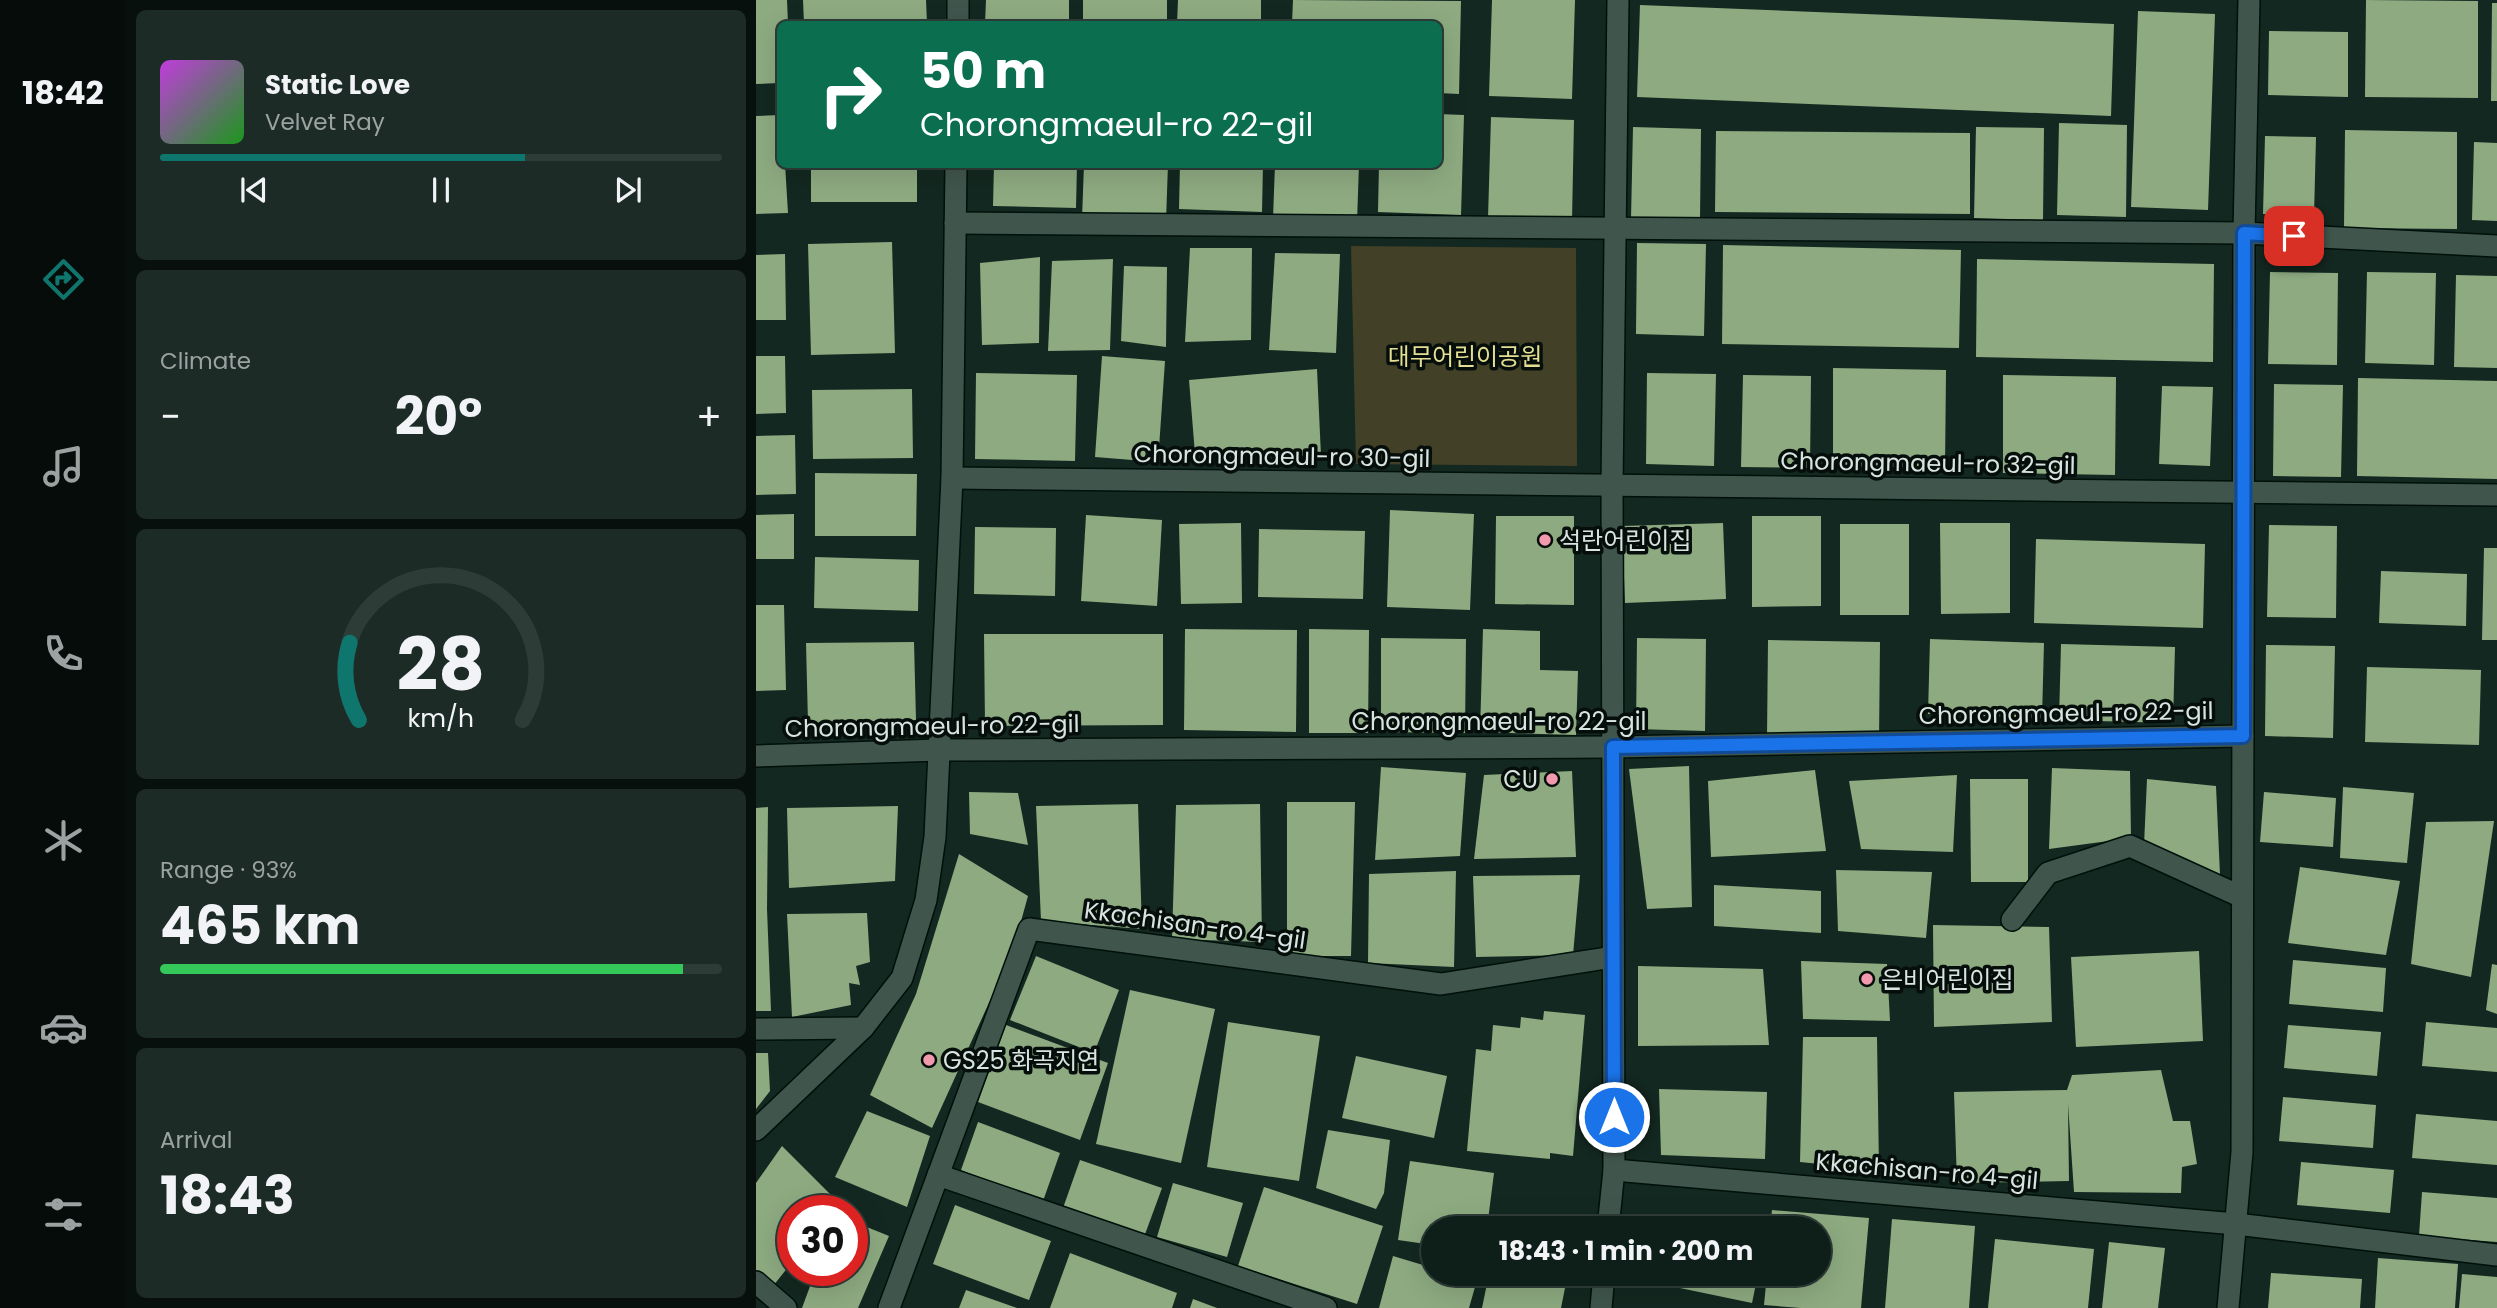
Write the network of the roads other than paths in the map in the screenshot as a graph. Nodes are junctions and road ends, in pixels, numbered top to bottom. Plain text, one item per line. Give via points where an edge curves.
1 (958, 0) edge
2 (1618, 0) edge
3 (2249, 0) edge
4 (958, 21) edge
5 (956, 168) edge
6 (955, 223) junction
7 (1615, 227) junction
8 (2244, 233) junction
9 (2497, 246) edge
10 (951, 478) junction
11 (1612, 486) junction
12 (2244, 492) junction
13 (2497, 495) edge
14 (2243, 736) junction
15 (1613, 747) junction
16 (939, 750) junction
17 (756, 756) edge
18 (2242, 897) junction
19 (2011, 920) dead end
20 (1614, 957) junction
21 (863, 1028) junction
22 (756, 1029) edge
23 (756, 1130) edge
24 (1614, 1170) junction
25 (938, 1175) junction
26 (1609, 1216) edge
27 (2236, 1224) junction
28 (2497, 1255) edge
29 (756, 1282) edge
30 (1603, 1286) edge
31 (786, 1308) edge
32 (889, 1308) edge
33 (1325, 1308) edge
34 (1601, 1308) edge
35 (2228, 1308) edge

1 - 4 street
2 - 7 street
3 - 8 street
5 - 6 street
6 - 7 street
6 - 10 street
7 - 8 street
7 - 11 street
8 - 9 street
8 - 12 street
10 - 11 street, Chorongmaeul-ro 30-gil
10 - 16 street
11 - 12 street, Chorongmaeul-ro 32-gil
11 - 15 street
12 - 13 street, Chorongmaeul-ro 32-gil
12 - 14 street
14 - 15 street, Chorongmaeul-ro 22-gil
14 - 18 street
15 - 16 street, Chorongmaeul-ro 22-gil
15 - 20 street
16 - 17 street, Chorongmaeul-ro 22-gil
16 - 21 street via 935,837 926,900 902,978
18 - 19 street via 2130,846 2048,873
18 - 27 street via 2242,1152
20 - 24 street
20 - 25 street, Kkachisan-ro 4-gil via 1441,984 1029,929
21 - 22 street
21 - 23 street
24 - 26 street
24 - 27 street, Kkachisan-ro 4-gil
25 - 32 street, Kkachisan-ro 4-gil
25 - 33 street
27 - 28 street, Kkachisan-ro 4-gil
27 - 35 street
29 - 31 street
30 - 34 street

